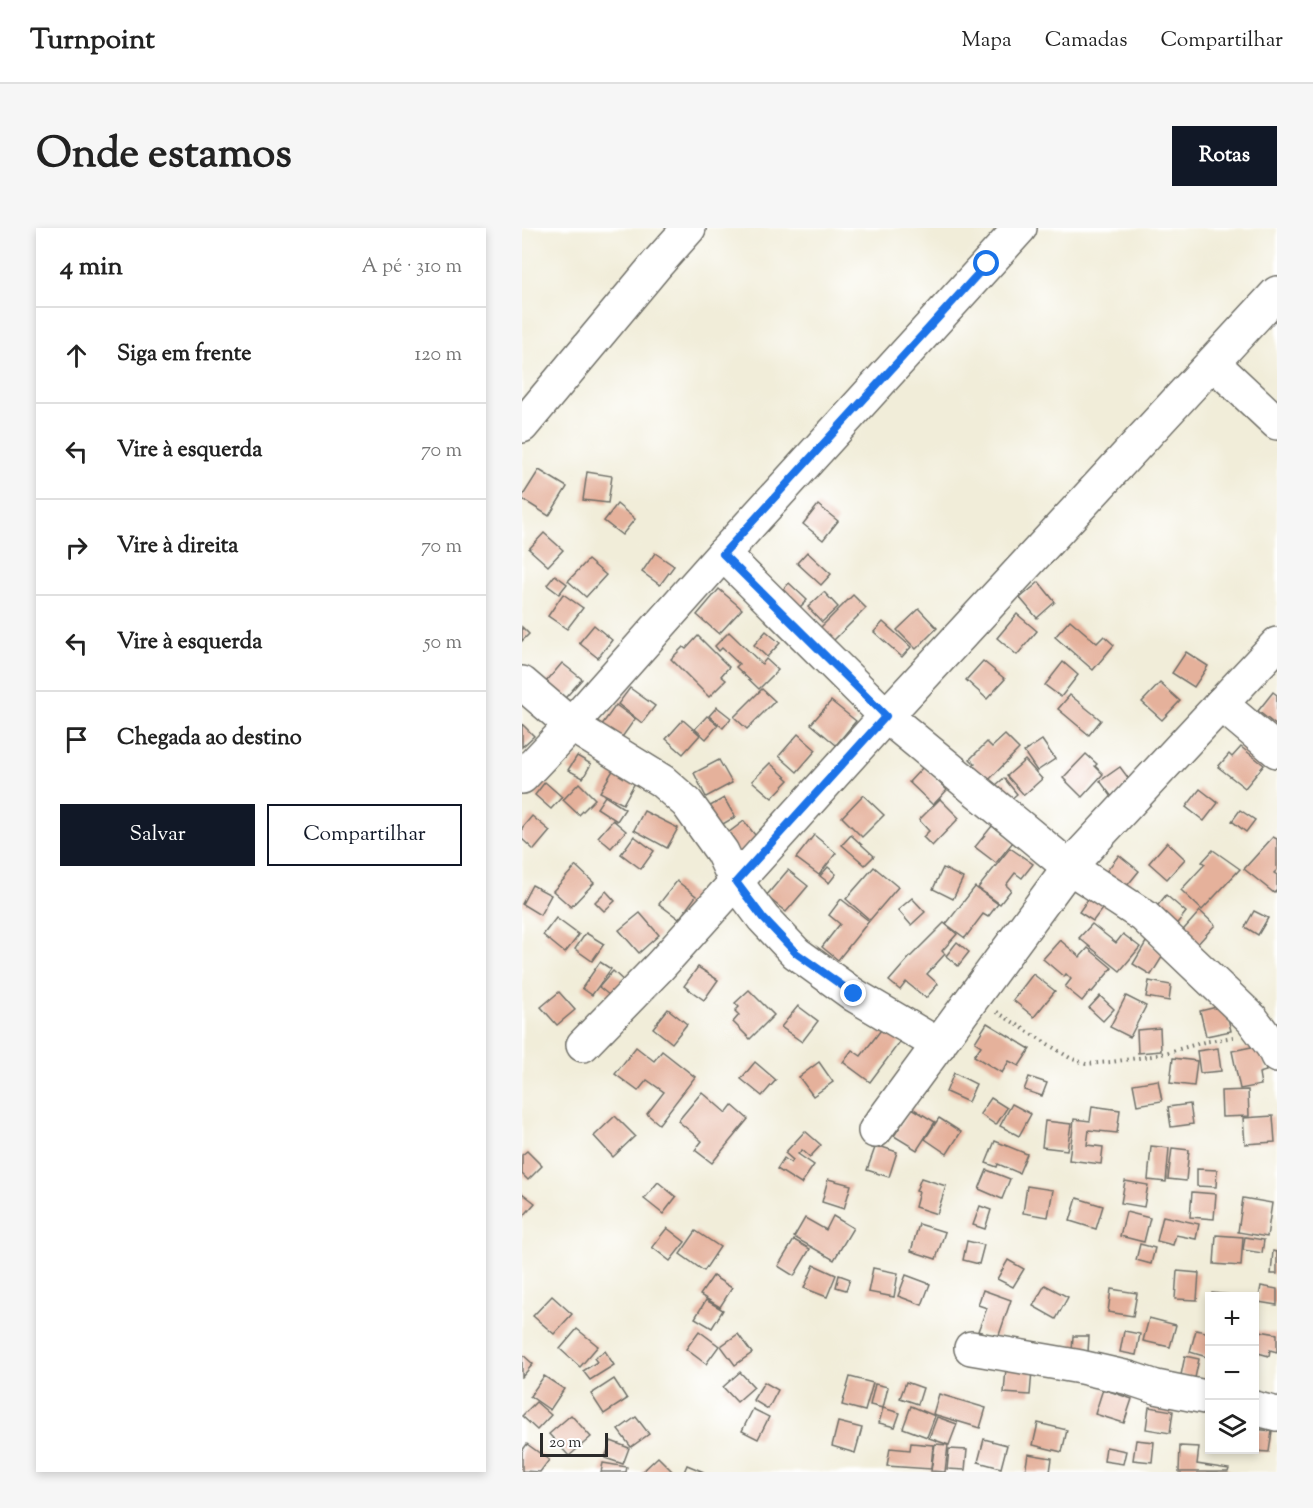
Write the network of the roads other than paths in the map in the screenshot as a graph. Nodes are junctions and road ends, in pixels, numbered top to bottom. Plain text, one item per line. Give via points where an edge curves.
1 (689, 228) edge
2 (1020, 228) edge
3 (1277, 293) edge
4 (1213, 363) junction
5 (1277, 423) edge
6 (522, 426) edge
7 (723, 554) junction
8 (1277, 644) edge
9 (522, 683) edge
10 (1221, 704) junction
11 (886, 716) junction
12 (571, 725) junction
13 (1277, 751) edge
14 (522, 777) edge
15 (1069, 867) junction
16 (736, 882) junction
17 (1272, 1037) edge
18 (583, 1045) dead end
19 (939, 1045) junction
20 (875, 1131) dead end
21 (971, 1348) dead end
22 (1205, 1397) edge
23 (1259, 1409) edge
24 (1277, 1414) edge

1 - 6 street
2 - 7 street
3 - 4 street
4 - 5 street
4 - 11 street
7 - 11 street
7 - 12 street
8 - 10 street
9 - 12 street
10 - 13 street
10 - 15 street
11 - 15 street
11 - 16 street
12 - 14 street
12 - 16 street via 662,781 687,802 722,852
15 - 17 street via 1144,916
15 - 19 street
16 - 18 street
16 - 19 street via 796,953 854,994
19 - 20 street
21 - 22 street via 1081,1367
23 - 24 street

